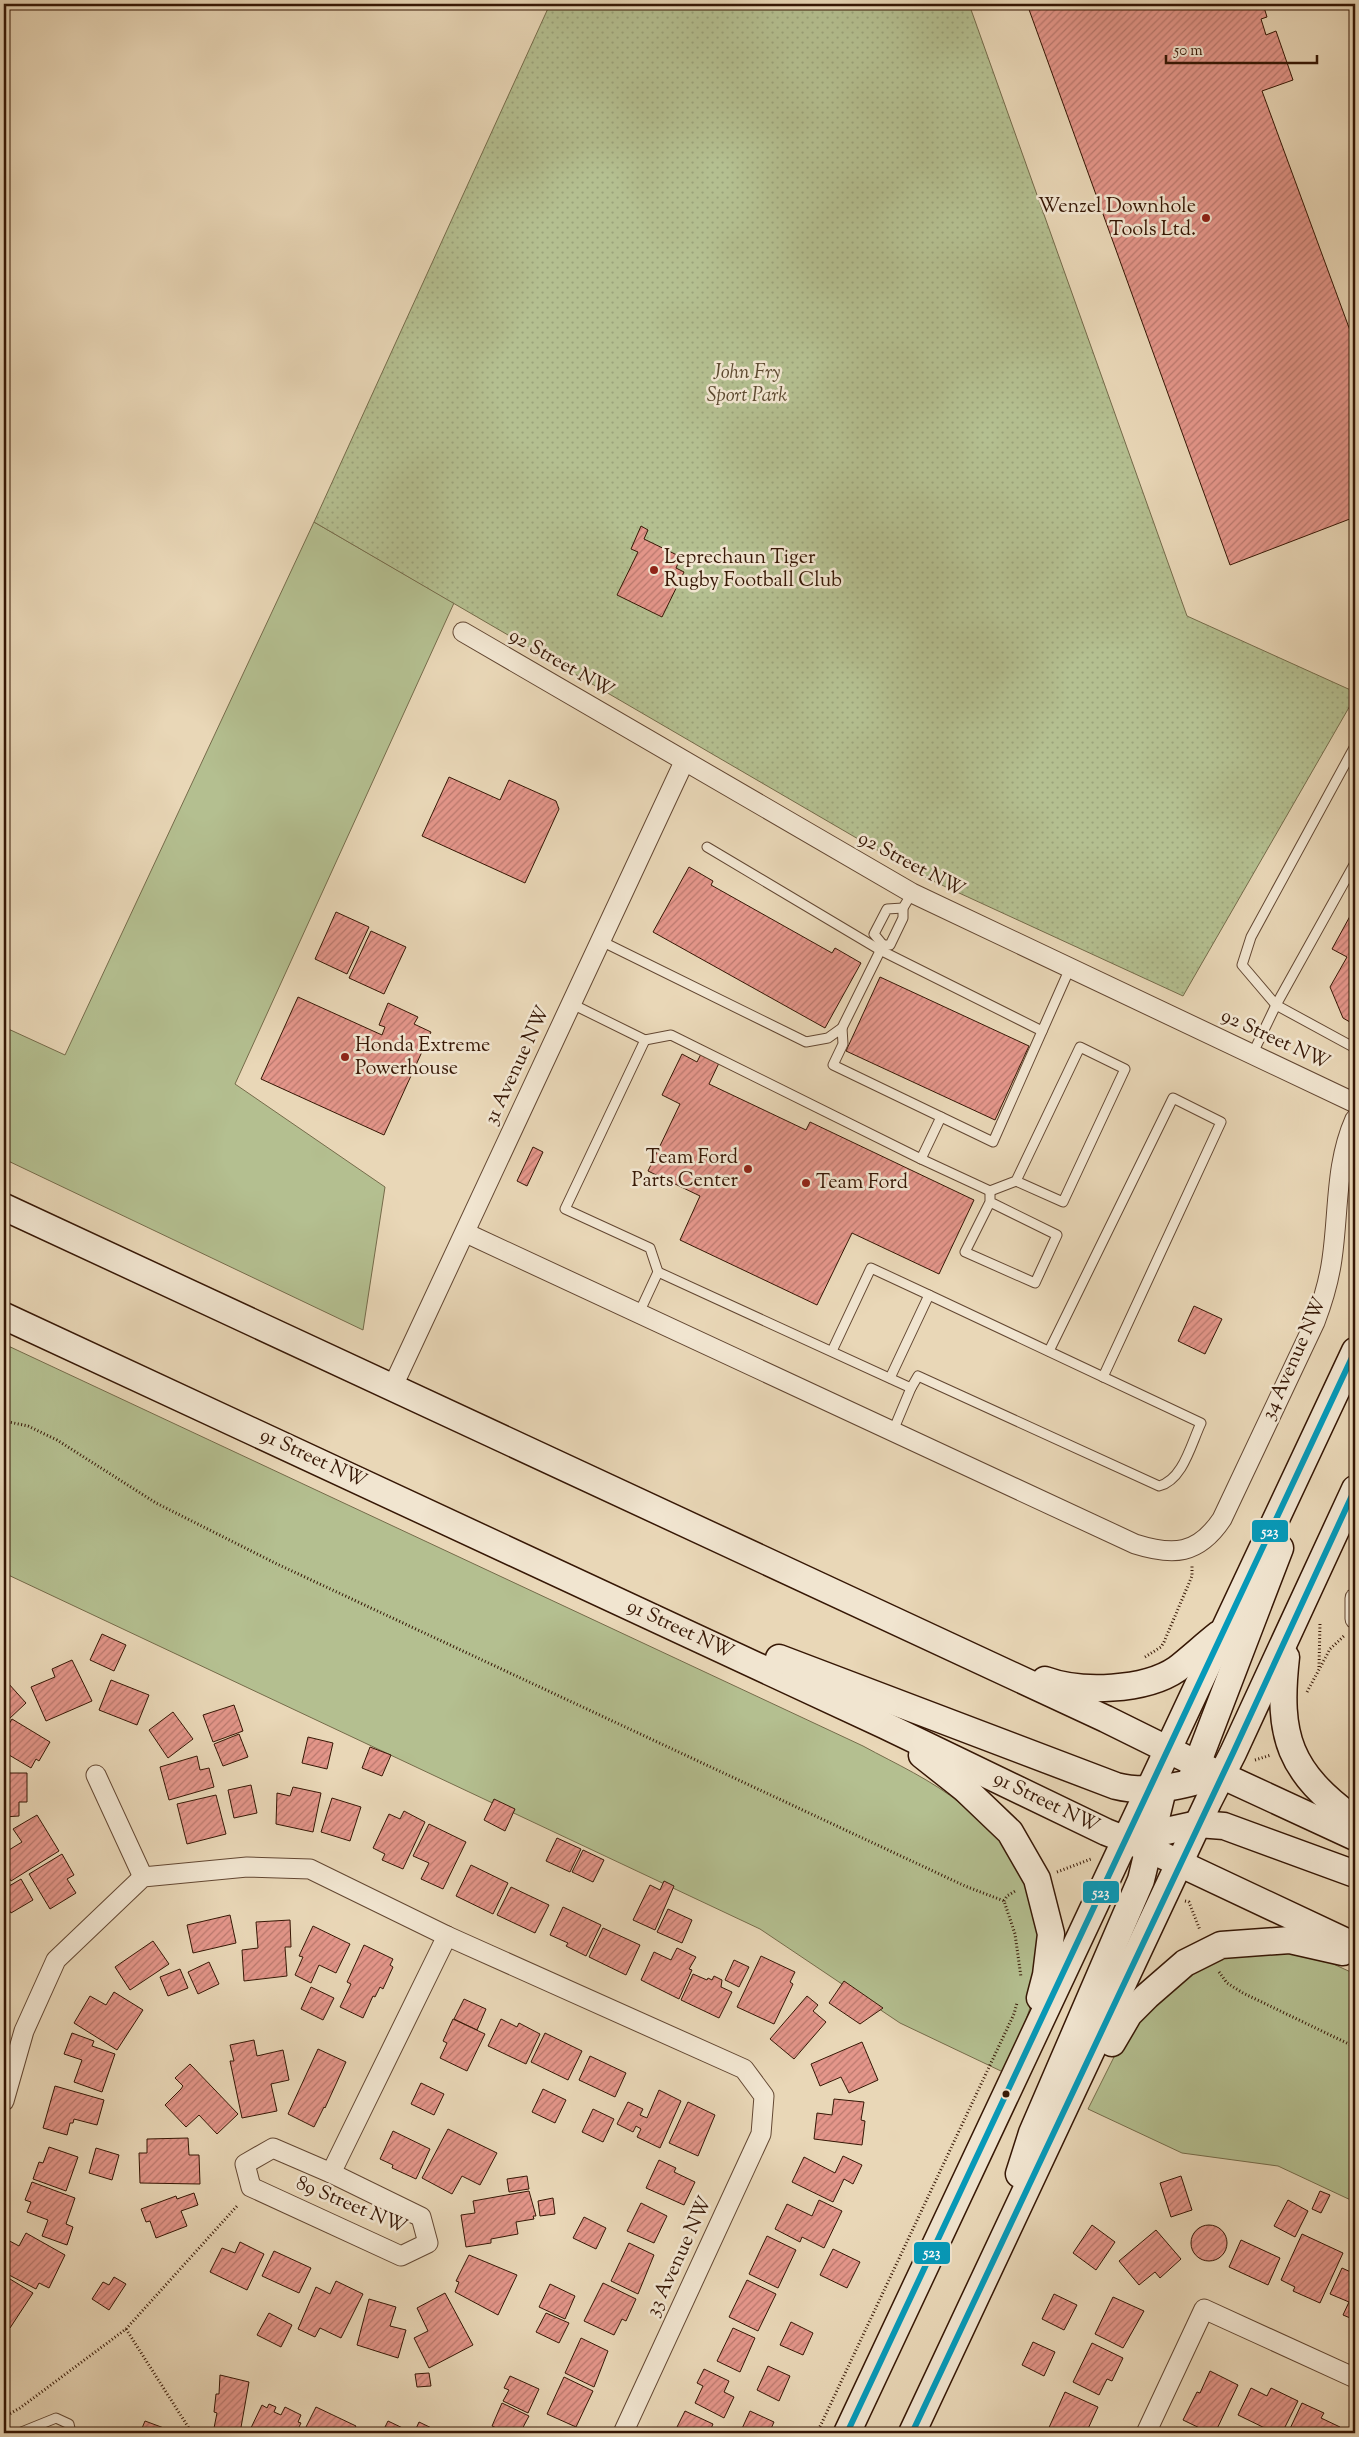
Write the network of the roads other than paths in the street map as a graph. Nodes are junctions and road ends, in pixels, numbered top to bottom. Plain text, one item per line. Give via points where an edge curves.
1 (463, 632) dead end
2 (1355, 746) edge
3 (684, 762) junction
4 (707, 847) dead end
5 (1355, 862) edge
6 (908, 901) junction
7 (601, 941) junction
8 (881, 948) junction
9 (1070, 968) junction
10 (572, 1004) junction
11 (1276, 1005) junction
12 (842, 1028) junction
13 (1042, 1031) junction
14 (644, 1040) junction
15 (1355, 1048) edge
16 (1252, 1055) junction
17 (1355, 1104) edge
18 (941, 1117) junction
19 (1355, 1120) edge
20 (921, 1159) junction
21 (1016, 1181) junction
22 (990, 1191) junction
23 (990, 1202) junction
24 (4, 1207) edge
25 (466, 1232) junction
26 (658, 1272) junction
27 (929, 1295) junction
28 (639, 1313) junction
29 (4, 1316) edge
30 (832, 1351) junction
31 (1049, 1351) junction
32 (1354, 1354) edge
33 (1103, 1377) junction
34 (890, 1378) junction
35 (392, 1388) junction
36 (911, 1388) junction
37 (893, 1431) junction
38 (1355, 1489) edge
39 (538, 1563) junction
40 (1355, 1598) edge
41 (1352, 1626) edge
42 (1225, 1629) junction
43 (1288, 1636) junction
44 (942, 1643) junction
45 (884, 1724) junction
46 (1168, 1750) junction
47 (1194, 1774) junction
48 (1223, 1774) junction
49 (96, 1775) dead end
50 (1157, 1788) junction
51 (1355, 1820) edge
52 (1190, 1826) junction
53 (1355, 1837) edge
54 (1143, 1841) junction
55 (1180, 1864) junction
56 (1355, 1874) edge
57 (143, 1877) junction
58 (447, 1936) junction
59 (1355, 1946) edge
60 (1355, 1954) edge
61 (1024, 2057) junction
62 (4, 2101) edge
63 (331, 2174) junction
64 (996, 2254) junction
65 (1355, 2378) edge
66 (19, 2433) edge
67 (71, 2433) edge
68 (624, 2433) edge
69 (847, 2433) edge
70 (912, 2433) edge
71 (1146, 2433) edge

1 - 3 street, 92 Street NW
2 - 11 lane via 1251,937 1242,965
3 - 6 street, 92 Street NW
3 - 7 street, 31 Avenue NW
4 - 8 lane
5 - 11 lane
6 - 8 lane via 890,945
6 - 8 lane via 887,909 874,934
6 - 9 street, 92 Street NW
7 - 10 street, 31 Avenue NW
7 - 12 lane via 806,1042 828,1038
8 - 12 lane
8 - 13 lane
9 - 13 lane
9 - 16 street, 92 Street NW
10 - 14 lane
10 - 25 street, 31 Avenue NW
11 - 15 lane
11 - 16 lane
12 - 18 lane via 842,1044 833,1065
13 - 18 lane via 993,1142
14 - 20 lane via 671,1035
14 - 26 lane via 565,1209 650,1248
16 - 17 street, 92 Street NW
18 - 20 lane
19 - 37 street, 34 Avenue NW via 1343,1152 1332,1258 1315,1322 1222,1519 1214,1532 1192,1548 1164,1552 1135,1544
20 - 22 lane
21 - 21 lane via 1080,1047 1125,1069 1063,1202
21 - 22 lane
22 - 23 lane
23 - 23 lane via 965,1252 1034,1283 1058,1235
24 - 35 main road
25 - 28 street
25 - 35 street, 31 Avenue NW
26 - 28 lane
26 - 30 lane
27 - 30 lane via 871,1268
27 - 31 lane
27 - 34 lane
28 - 37 street
29 - 39 main road, 91 Street NW
30 - 34 lane
31 - 33 lane
31 - 33 lane via 1173,1098 1221,1122
32 - 42 main road
32 - 47 main road
33 - 36 lane via 1201,1423 1177,1474 1168,1484 1158,1486 918,1376
34 - 36 lane
35 - 44 main road
36 - 37 lane
38 - 43 main road
39 - 45 main road, 91 Street NW
39 - 50 main road via 842,1683 1116,1786
40 - 41 street
42 - 44 main road via 1176,1670 1144,1683 1101,1688 1057,1684
42 - 46 main road
43 - 48 main road
43 - 51 main road via 1282,1702 1286,1734 1304,1774
44 - 46 main road
45 - 54 main road, 91 Street NW via 1106,1832
45 - 61 main road via 965,1789 1010,1832 1037,1879 1051,1934 1046,1975
46 - 47 main road
46 - 50 main road
47 - 48 main road
47 - 50 main road
47 - 52 main road
48 - 52 main road
48 - 53 main road
49 - 57 street
50 - 54 main road
52 - 54 main road
52 - 55 main road
52 - 56 main road via 1224,1826
54 - 55 main road, 91 Street NW
54 - 61 main road
54 - 64 main road via 1141,1880 1032,2133
55 - 59 main road, 91 Street NW
55 - 64 main road
57 - 58 street via 247,1867 310,1869
57 - 62 street via 56,1960 24,2031
58 - 63 street, 89 Street NW
58 - 68 street, 33 Avenue NW via 744,2069 764,2096 761,2134
60 - 64 main road via 1290,1940 1221,1945 1185,1963 1130,2014 1100,2064 1062,2144
61 - 69 main road
63 - 63 street, 89 Street NW via 421,2217 428,2243 401,2256 251,2187 245,2164 273,2148
64 - 70 main road
65 - 71 street via 1204,2309
66 - 67 lane via 56,2418 69,2424

